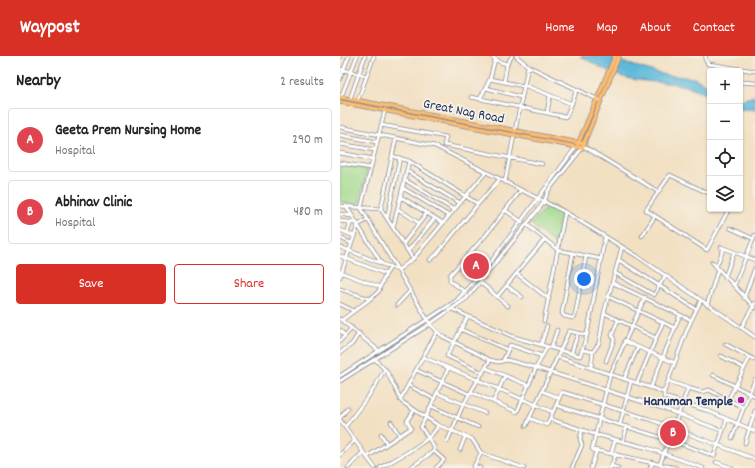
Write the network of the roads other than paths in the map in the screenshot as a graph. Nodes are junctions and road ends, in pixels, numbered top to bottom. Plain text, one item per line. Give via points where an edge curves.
1 (349, 56) edge
2 (357, 56) edge
3 (366, 56) edge
4 (374, 56) edge
5 (491, 56) edge
6 (512, 56) edge
7 (516, 56) edge
8 (615, 56) edge
9 (619, 56) edge
10 (706, 56) edge
11 (495, 59) junction
12 (507, 64) junction
13 (528, 66) junction
14 (342, 70) edge
15 (755, 71) edge
16 (352, 72) junction
17 (359, 74) junction
18 (367, 76) junction
19 (610, 76) junction
20 (340, 79) edge
21 (490, 79) junction
22 (504, 82) junction
23 (743, 82) edge
24 (755, 83) edge
25 (524, 85) junction
26 (486, 88) junction
27 (577, 90) junction
28 (550, 96) junction
29 (341, 97) edge
30 (472, 97) dead end
31 (521, 97) junction
32 (596, 98) junction
33 (350, 99) junction
34 (480, 99) junction
35 (358, 100) junction
36 (601, 101) junction
37 (340, 102) edge
38 (572, 104) junction
39 (385, 108) junction
40 (519, 108) junction
41 (547, 113) junction
42 (381, 125) junction
43 (340, 127) edge
44 (514, 133) junction
45 (340, 135) edge
46 (379, 135) junction
47 (396, 138) junction
48 (377, 142) junction
49 (579, 142) junction
50 (340, 144) edge
51 (444, 145) junction
52 (576, 146) junction
53 (583, 146) junction
54 (442, 149) junction
55 (375, 150) junction
56 (340, 153) edge
57 (392, 156) junction
58 (400, 158) junction
59 (509, 158) junction
60 (373, 159) junction
61 (409, 161) junction
62 (340, 163) edge
63 (542, 164) dead end
64 (371, 168) junction
65 (407, 170) junction
66 (486, 172) junction
67 (500, 179) junction
68 (405, 180) junction
69 (504, 182) junction
70 (403, 188) junction
71 (521, 190) junction
72 (657, 191) junction
73 (707, 193) edge
74 (466, 196) junction
75 (401, 197) junction
76 (538, 198) junction
77 (544, 202) junction
78 (460, 203) junction
79 (478, 204) junction
80 (340, 206) edge
81 (346, 206) junction
82 (361, 208) junction
83 (380, 209) junction
84 (398, 209) junction
85 (454, 210) junction
86 (505, 210) junction
87 (565, 212) junction
88 (727, 212) edge
89 (427, 213) junction
90 (340, 214) edge
91 (352, 216) junction
92 (449, 216) junction
93 (655, 216) junction
94 (435, 218) junction
95 (387, 219) junction
96 (340, 220) edge
97 (367, 220) junction
98 (351, 222) junction
99 (522, 222) junction
100 (419, 223) junction
101 (443, 223) junction
102 (357, 224) junction
103 (526, 224) junction
104 (393, 228) junction
105 (730, 228) dead end
106 (340, 230) edge
107 (347, 233) junction
108 (755, 235) edge
109 (354, 236) junction
110 (642, 236) dead end
111 (605, 237) junction
112 (340, 238) edge
113 (545, 239) junction
114 (754, 239) edge
115 (351, 243) junction
116 (403, 244) junction
117 (340, 247) edge
118 (622, 247) junction
119 (348, 250) junction
120 (558, 250) junction
121 (408, 251) junction
122 (734, 252) junction
123 (572, 254) junction
124 (340, 256) edge
125 (586, 256) junction
126 (746, 256) junction
127 (346, 258) junction
128 (412, 259) junction
129 (601, 259) junction
130 (430, 260) dead end
131 (619, 260) junction
132 (755, 260) edge
133 (712, 262) dead end
134 (382, 265) junction
135 (390, 268) junction
136 (717, 268) junction
137 (755, 268) edge
138 (398, 270) junction
139 (341, 272) edge
140 (615, 273) junction
141 (386, 274) junction
142 (517, 274) junction
143 (665, 276) junction
144 (340, 277) edge
145 (725, 277) junction
146 (480, 282) junction
147 (613, 282) junction
148 (660, 285) junction
149 (507, 286) junction
150 (734, 286) junction
151 (380, 287) junction
152 (340, 288) edge
153 (410, 291) junction
154 (465, 292) junction
155 (654, 295) junction
156 (497, 297) junction
157 (522, 297) dead end
158 (609, 297) junction
159 (645, 297) junction
160 (370, 298) junction
161 (744, 298) junction
162 (549, 299) junction
163 (651, 300) junction
164 (701, 300) junction
165 (755, 303) edge
166 (340, 304) edge
167 (397, 305) dead end
168 (707, 305) junction
169 (508, 306) dead end
170 (754, 308) edge
171 (452, 309) junction
172 (696, 309) junction
173 (354, 311) junction
174 (639, 311) junction
175 (604, 313) junction
176 (680, 315) junction
177 (468, 316) junction
178 (341, 320) edge
179 (618, 320) junction
180 (691, 320) junction
181 (427, 321) junction
182 (544, 321) dead end
183 (662, 322) junction
184 (430, 324) junction
185 (547, 326) dead end
186 (631, 326) junction
187 (352, 328) junction
188 (675, 328) junction
189 (741, 328) junction
190 (460, 329) junction
191 (340, 330) edge
192 (557, 330) dead end
193 (437, 332) junction
194 (359, 333) junction
195 (587, 335) junction
196 (345, 336) junction
197 (576, 336) dead end
198 (514, 337) junction
199 (755, 337) edge
200 (656, 338) junction
201 (340, 341) edge
202 (624, 341) junction
203 (454, 342) junction
204 (725, 344) dead end
205 (510, 345) junction
206 (541, 345) junction
207 (549, 347) junction
208 (638, 347) junction
209 (378, 350) junction
210 (508, 350) junction
211 (583, 350) junction
212 (561, 351) junction
213 (593, 352) junction
214 (651, 352) junction
215 (340, 353) edge
216 (571, 354) junction
217 (542, 356) junction
218 (577, 356) junction
219 (721, 356) dead end
220 (423, 357) junction
221 (558, 357) junction
222 (750, 357) junction
223 (663, 358) junction
224 (375, 359) junction
225 (490, 360) junction
226 (755, 360) edge
227 (503, 361) junction
228 (606, 361) dead end
229 (574, 362) junction
230 (675, 363) junction
231 (486, 368) junction
232 (536, 368) junction
233 (591, 368) junction
234 (744, 368) junction
235 (384, 369) junction
236 (448, 369) junction
237 (416, 370) junction
238 (483, 373) junction
239 (550, 373) junction
240 (610, 375) junction
241 (713, 375) dead end
242 (340, 376) edge
243 (505, 376) junction
244 (624, 379) junction
245 (755, 379) edge
246 (340, 381) edge
247 (478, 381) junction
248 (632, 381) junction
249 (668, 381) junction
250 (442, 382) junction
251 (637, 383) junction
252 (408, 385) junction
253 (528, 386) junction
254 (735, 386) junction
255 (499, 388) junction
256 (651, 388) junction
257 (688, 388) junction
258 (606, 390) junction
259 (542, 391) junction
260 (664, 392) junction
261 (749, 392) junction
262 (437, 393) junction
263 (470, 393) junction
264 (755, 396) edge
265 (627, 397) junction
266 (559, 398) junction
267 (434, 399) junction
268 (523, 399) junction
269 (400, 400) junction
270 (728, 400) junction
271 (493, 402) junction
272 (682, 403) junction
273 (463, 405) junction
274 (535, 405) junction
275 (556, 405) junction
276 (602, 405) junction
277 (431, 406) junction
278 (743, 407) junction
279 (348, 408) dead end
280 (414, 410) junction
281 (624, 410) junction
282 (755, 410) edge
283 (485, 412) dead end
284 (553, 412) junction
285 (678, 414) junction
286 (426, 417) junction
287 (457, 418) junction
288 (529, 418) junction
289 (340, 419) edge
290 (550, 419) junction
291 (598, 419) junction
292 (727, 419) junction
293 (391, 422) dead end
294 (736, 423) junction
295 (620, 424) junction
296 (438, 425) junction
297 (478, 426) dead end
298 (526, 426) dead end
299 (627, 426) junction
300 (345, 427) junction
301 (673, 428) junction
302 (749, 429) junction
303 (582, 430) junction
304 (723, 431) junction
305 (755, 431) edge
306 (451, 432) junction
307 (382, 434) dead end
308 (594, 434) junction
309 (400, 436) junction
310 (465, 437) junction
311 (428, 438) junction
312 (732, 438) dead end
313 (669, 439) junction
314 (354, 440) junction
315 (615, 440) junction
316 (447, 442) dead end
317 (623, 442) junction
318 (745, 443) dead end
319 (387, 444) junction
320 (718, 445) junction
321 (592, 449) junction
322 (460, 450) dead end
323 (434, 451) junction
324 (363, 452) junction
325 (481, 453) junction
326 (611, 454) junction
327 (616, 454) junction
328 (664, 454) junction
329 (340, 455) edge
330 (367, 458) junction
331 (755, 459) edge
332 (653, 462) junction
333 (716, 462) dead end
334 (372, 464) junction
335 (660, 464) junction
336 (664, 466) edge
337 (438, 467) edge
338 (474, 467) edge
339 (611, 467) edge
340 (348, 468) edge
341 (369, 468) edge
342 (375, 468) edge
343 (380, 468) edge
344 (410, 468) edge
345 (480, 468) edge
346 (524, 468) edge
347 (572, 468) edge
348 (592, 468) edge
349 (618, 468) edge
350 (650, 468) edge
351 (676, 468) edge
352 (703, 468) edge
353 (732, 468) edge

1 - 14 street
2 - 16 street
3 - 17 street
4 - 18 street
5 - 11 street
6 - 12 street
7 - 13 street
8 - 19 main road
9 - 19 main road
10 - 15 street via 708,64
11 - 12 street
11 - 21 street
12 - 22 street
13 - 25 street
13 - 27 street
14 - 16 street
14 - 20 street
16 - 17 street
16 - 29 street
17 - 18 street
17 - 33 street
18 - 35 street
19 - 32 main road
19 - 36 main road
21 - 22 street
21 - 26 street
22 - 25 street
23 - 24 street
25 - 28 street
25 - 31 street
26 - 31 street
26 - 34 street
27 - 32 street
27 - 38 street
28 - 38 street
28 - 41 street
29 - 33 main road, Great Nag Road
30 - 34 street
31 - 40 street
32 - 36 street
32 - 49 main road
33 - 35 main road, Great Nag Road
34 - 40 street
35 - 39 main road, Great Nag Road
36 - 53 main road
37 - 39 main road, Great Nag Road
38 - 41 street via 566,117
39 - 42 street
39 - 44 main road, Great Nag Road
40 - 41 street
40 - 44 street
42 - 46 street
42 - 51 street via 446,137
43 - 46 street
44 - 49 main road, Great Nag Road
44 - 52 main road, Great Nag Road
44 - 59 street
45 - 48 street
46 - 47 street
46 - 48 street
47 - 54 street
47 - 57 street
48 - 55 street
49 - 52 main road
49 - 53 main road, Great Nag Road
50 - 55 street
51 - 54 street
51 - 59 street
52 - 53 main road, Great Nag Road
52 - 76 street
53 - 72 street
53 - 77 street via 548,191
54 - 66 street
55 - 60 street
56 - 60 street
57 - 58 street
57 - 83 street
58 - 61 street
58 - 95 street
59 - 63 street
59 - 69 street
60 - 64 street
61 - 65 street
61 - 74 street
62 - 64 street
64 - 82 street
65 - 68 street
65 - 78 street
66 - 67 street
66 - 74 street
67 - 69 street
67 - 79 street
68 - 70 street
68 - 85 street
69 - 71 street
70 - 75 street
70 - 92 street
71 - 76 street
71 - 86 street
72 - 73 street via 670,175
72 - 93 street via 646,210
74 - 78 street
74 - 79 street
75 - 84 street
75 - 89 street
76 - 77 street
76 - 99 street
77 - 87 street
77 - 103 street
78 - 85 street
79 - 130 street
80 - 81 street
81 - 82 street
81 - 91 street
82 - 83 street
82 - 97 street
83 - 95 street
84 - 100 street
84 - 104 street
85 - 92 street
86 - 99 street
86 - 154 street via 450,275 450,281
87 - 111 street
87 - 120 street
88 - 93 street via 707,250
89 - 94 street
89 - 100 street
90 - 91 street
91 - 102 street
92 - 101 street
93 - 110 street
94 - 101 street
94 - 121 street
95 - 104 street
96 - 98 street
97 - 102 street
97 - 138 street
98 - 102 street
98 - 107 street
99 - 154 street
100 - 116 street
101 - 128 street
102 - 109 street
102 - 134 street
103 - 113 street
103 - 146 street
104 - 116 street
105 - 114 street
106 - 107 street
107 - 109 street
108 - 114 street
109 - 115 street
111 - 118 street
111 - 129 street
112 - 115 street
113 - 120 street
113 - 142 street
114 - 126 street
115 - 119 street
116 - 121 street
117 - 119 street
118 - 131 street
118 - 143 street
119 - 127 street
119 - 134 street
120 - 123 street
120 - 162 street
121 - 128 street
122 - 126 street
122 - 136 street via 722,247
122 - 145 street
123 - 125 street
123 - 125 street via 562,313 573,318
124 - 127 street
125 - 129 street
126 - 132 street
126 - 150 street
127 - 139 street
127 - 141 street
128 - 138 street
129 - 195 street
131 - 140 street
131 - 148 street
133 - 136 street
134 - 135 street
135 - 138 street
135 - 141 street
136 - 145 street
136 - 168 street
137 - 161 street
138 - 153 street
139 - 144 street
139 - 151 street
140 - 147 street
140 - 155 street
141 - 151 street
142 - 149 street
142 - 162 street
143 - 148 street
143 - 164 street
145 - 150 street
146 - 156 street
146 - 171 street via 467,298
147 - 158 street
147 - 159 street
148 - 155 street
148 - 172 street
149 - 156 street
149 - 157 street
150 - 161 street
151 - 160 street
152 - 160 street
153 - 167 street
153 - 181 street
154 - 181 street
155 - 163 street
156 - 169 street
158 - 174 street
158 - 175 street
159 - 163 street
159 - 174 street
160 - 173 street
161 - 170 street
162 - 182 street
163 - 176 street
164 - 168 street
164 - 172 street
165 - 170 street
166 - 173 street
168 - 189 street
170 - 189 street
171 - 177 street
171 - 184 street
172 - 180 street
173 - 178 street
174 - 183 street
174 - 186 street
175 - 179 street
175 - 213 street via 599,343
176 - 180 street
176 - 188 street
177 - 190 street
177 - 198 street
178 - 187 street
179 - 186 street
179 - 228 street
180 - 230 street
181 - 184 street
181 - 209 street
183 - 188 street
183 - 200 street
184 - 193 street
184 - 224 street
185 - 206 street
186 - 200 street
186 - 202 street
187 - 194 street
187 - 196 street
188 - 223 street
189 - 199 street
190 - 203 street
190 - 210 street
191 - 196 street
192 - 207 street
193 - 203 street
193 - 220 street
194 - 209 street
194 - 215 street via 352,344
195 - 211 street
195 - 212 street via 569,330
196 - 201 street
197 - 216 street
198 - 205 street
198 - 206 street
200 - 214 street
202 - 208 street
202 - 240 street
203 - 225 street
203 - 238 street via 447,356
204 - 222 street
205 - 210 street
205 - 217 street
206 - 207 street
207 - 212 street
207 - 217 street
208 - 214 street
208 - 244 street
209 - 242 street
210 - 227 street
211 - 213 street
211 - 218 street via 580,356
212 - 216 street
212 - 221 street
213 - 233 street
214 - 223 street
214 - 251 street
216 - 218 street
217 - 232 street
218 - 229 street
219 - 234 street
220 - 236 street
220 - 237 street
221 - 229 street
221 - 239 street
222 - 226 street
222 - 234 street
223 - 230 street
223 - 256 street
224 - 235 street
224 - 246 street
225 - 227 street
225 - 231 street
227 - 232 street
229 - 233 street
230 - 249 street
231 - 238 street
231 - 243 street
232 - 239 street
232 - 253 street
233 - 240 street
234 - 254 street
235 - 269 street
235 - 300 street via 373,390
236 - 247 street
236 - 250 street
237 - 250 street
237 - 252 street
238 - 247 street
239 - 258 street
239 - 259 street
240 - 244 street
240 - 258 street
241 - 254 street
243 - 253 street
243 - 255 street
244 - 248 street
245 - 261 street
247 - 255 street
247 - 263 street
248 - 251 street
248 - 265 street
249 - 257 street
249 - 260 street
250 - 262 street
250 - 263 street
251 - 256 street
252 - 267 street
252 - 269 street
253 - 268 street
254 - 261 street
254 - 270 street
255 - 268 street
255 - 271 street
256 - 260 street
257 - 270 street via 702,392 709,390
257 - 272 street
258 - 265 street
258 - 276 street
259 - 266 street
259 - 274 street
260 - 272 street via 664,397
261 - 264 street
261 - 278 street
262 - 267 street
262 - 273 street
263 - 271 street
263 - 273 street
265 - 281 street
265 - 285 street
266 - 275 street
266 - 276 street via 562,392
267 - 277 street
268 - 271 street via 517,412
268 - 274 street
269 - 280 street
270 - 278 street
272 - 285 street
272 - 292 street
273 - 283 street
273 - 287 street
274 - 284 street
274 - 288 street
275 - 284 street
275 - 291 street
276 - 281 street
276 - 291 street
277 - 286 street
277 - 287 street
278 - 294 street
279 - 289 street
280 - 286 street
280 - 309 street via 407,421 411,428
281 - 295 street
281 - 301 street
282 - 302 street
284 - 290 street
285 - 301 street
285 - 304 street
286 - 296 street
286 - 311 street via 421,427
287 - 297 street
287 - 306 street
288 - 290 street via 547,425
288 - 298 street
289 - 300 street
290 - 303 street
291 - 295 street
291 - 308 street
292 - 294 street
292 - 304 street
293 - 309 street
294 - 302 street
294 - 312 street
295 - 299 street
296 - 306 street
296 - 311 street via 436,432
299 - 313 street
299 - 317 street
300 - 314 street
301 - 313 street
301 - 320 street
302 - 305 street
302 - 318 street
303 - 308 street
303 - 347 street via 582,445
304 - 320 street
306 - 310 street
306 - 316 street
307 - 319 street
308 - 315 street
308 - 321 street
309 - 319 street
310 - 322 street
310 - 325 street via 472,439
311 - 323 street
311 - 343 street
313 - 320 street via 714,456
313 - 328 street
314 - 324 street
314 - 329 street
315 - 317 street
315 - 326 street
317 - 328 street
319 - 330 street
320 - 331 street
321 - 326 street
321 - 348 street via 596,452
323 - 337 street via 444,460
323 - 344 street
324 - 330 street
324 - 340 street
325 - 338 street
325 - 346 street
326 - 327 street
327 - 332 street
327 - 339 street
328 - 335 street
328 - 352 street
330 - 334 street
332 - 335 street
332 - 350 street
333 - 353 street
334 - 341 street
334 - 342 street
335 - 336 street
336 - 351 street
338 - 345 street
339 - 349 street

